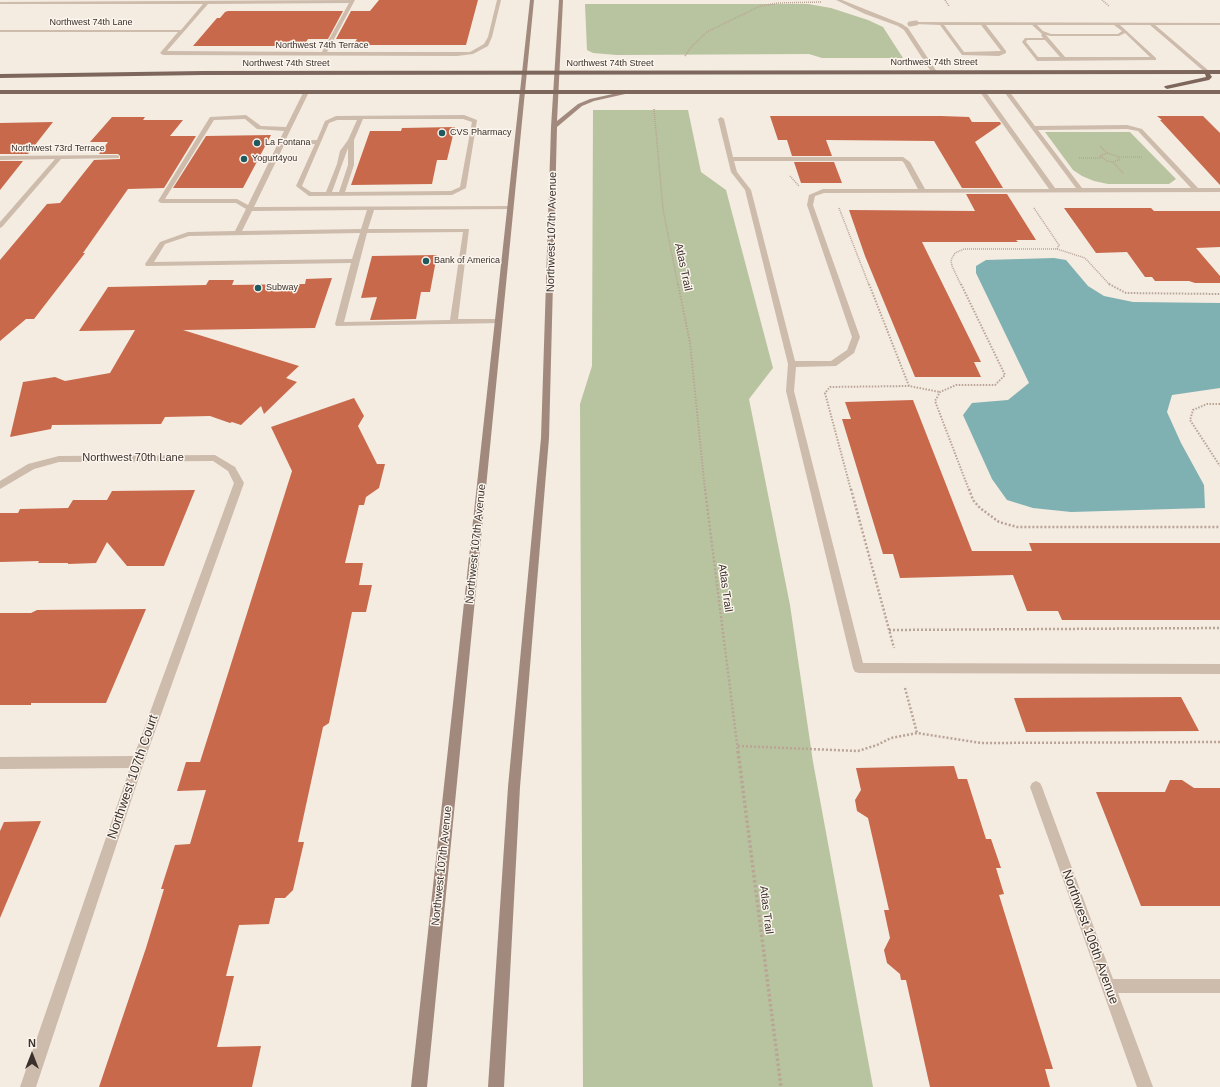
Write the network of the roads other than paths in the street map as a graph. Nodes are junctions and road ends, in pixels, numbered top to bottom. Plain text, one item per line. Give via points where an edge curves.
1 (499, 0) edge
2 (532, 0) edge
3 (562, 0) edge
4 (838, 0) edge
5 (352, 1) edge
6 (0, 3) edge
7 (206, 3) junction
8 (941, 23) junction
9 (982, 23) junction
10 (1033, 23) junction
11 (1116, 24) junction
12 (1151, 24) junction
13 (1220, 24) edge
14 (900, 25) junction
15 (0, 30) edge
16 (182, 31) junction
17 (1125, 31) junction
18 (1041, 32) junction
19 (1046, 38) junction
20 (323, 54) junction
21 (1064, 59) junction
22 (934, 72) junction
23 (1207, 72) junction
24 (1220, 72) edge
25 (524, 73) junction
26 (557, 73) junction
27 (0, 76) edge
28 (38, 76) junction
29 (0, 82) edge
30 (0, 92) edge
31 (306, 92) junction
32 (522, 92) junction
33 (556, 92) junction
34 (631, 92) junction
35 (983, 92) junction
36 (1007, 92) junction
37 (1141, 92) junction
38 (1220, 92) edge
39 (360, 118) junction
40 (721, 119) dead end
41 (554, 127) junction
42 (1034, 128) junction
43 (289, 129) junction
44 (351, 140) junction
45 (319, 142) junction
46 (282, 143) junction
47 (0, 158) edge
48 (58, 158) junction
49 (117, 158) dead end
50 (731, 159) junction
51 (922, 190) junction
52 (1053, 190) junction
53 (1080, 190) junction
54 (1196, 190) junction
55 (1220, 190) edge
56 (328, 194) junction
57 (341, 194) junction
58 (410, 194) junction
59 (510, 207) junction
60 (371, 208) junction
61 (407, 208) junction
62 (250, 209) junction
63 (0, 226) edge
64 (364, 231) junction
65 (238, 233) junction
66 (356, 261) junction
67 (454, 322) junction
68 (499, 322) junction
69 (792, 364) junction
70 (232, 469) joint
71 (0, 486) edge
72 (1220, 669) edge
73 (138, 762) junction
74 (0, 763) edge
75 (1036, 786) dead end
76 (1108, 986) junction
77 (1220, 986) edge
78 (28, 1087) edge
79 (419, 1087) edge
80 (496, 1087) edge
81 (1145, 1087) edge

1 - 20 street, Northwest 74th Terrace via 490,37 480,50 456,54
2 - 25 main road, Northwest 107th Avenue
3 - 26 main road, Northwest 107th Avenue
4 - 14 street
5 - 7 street
5 - 20 street
6 - 7 street
7 - 16 street
8 - 9 street
8 - 9 street via 962,53 1004,52
8 - 14 street, bridge
9 - 10 street
10 - 11 street
10 - 18 street
11 - 12 street
11 - 17 street
12 - 13 street
12 - 23 street
14 - 22 street via 910,34
15 - 16 street, Northwest 74th Lane
16 - 20 street, Northwest 74th Terrace via 163,53
17 - 18 street via 1119,35 1051,35
17 - 21 street via 1154,59
18 - 19 street
19 - 21 street
19 - 21 street via 1025,39 1024,42 1037,59
22 - 23 main road, Northwest 74th Street
22 - 26 main road, Northwest 74th Street
23 - 24 main road, Northwest 74th Street
23 - 37 main road via 1207,79
25 - 26 main road, Northwest 74th Street
25 - 28 main road, Northwest 74th Street
25 - 32 main road, Northwest 107th Avenue
26 - 33 main road, Northwest 107th Avenue
27 - 28 main road, Northwest 74th Street
28 - 29 main road
30 - 31 main road
31 - 32 main road
31 - 43 street
32 - 33 main road
32 - 59 main road, Northwest 107th Avenue
33 - 34 main road
33 - 41 main road, Northwest 107th Avenue
34 - 35 main road
34 - 41 main road via 580,105
35 - 36 main road
35 - 52 street
36 - 37 main road
36 - 42 street
37 - 38 main road
39 - 44 street
39 - 45 street via 336,118 327,122
39 - 58 street via 464,117 475,121 463,188 452,193
40 - 50 street
41 - 80 main road, Northwest 107th Avenue via 544,438 514,786
42 - 53 street
42 - 54 street via 1127,127 1140,130
43 - 46 street
43 - 62 street via 259,128 246,117 212,118 161,201 237,201
44 - 56 street via 343,151
44 - 57 street via 352,165
45 - 46 street
45 - 56 street via 299,186 309,194
46 - 62 street
47 - 48 street, Northwest 73rd Terrace
48 - 49 street, Northwest 73rd Terrace
48 - 63 street
50 - 51 street via 903,159
50 - 69 street via 734,172 748,190
51 - 52 street
51 - 69 street via 823,191 812,195 810,205 856,337 851,351 833,364
52 - 53 street
53 - 54 street
54 - 55 street
56 - 57 street
57 - 58 street
58 - 61 street
59 - 61 street
59 - 68 main road, Northwest 107th Avenue
60 - 61 street
60 - 62 street
60 - 64 street
62 - 65 street
64 - 65 street
64 - 66 street
64 - 67 street via 467,230
65 - 66 street via 182,236 162,243 149,264
66 - 67 street via 339,324
67 - 68 street
68 - 79 main road, Northwest 107th Avenue
69 - 72 street via 790,391 859,668
70 - 71 street, Northwest 70th Lane via 215,458 59,459 31,466
70 - 73 street, Northwest 107th Court via 239,483
73 - 74 street
73 - 78 street, Northwest 107th Court
75 - 76 street, Northwest 106th Avenue
76 - 77 street
76 - 81 street, Northwest 106th Avenue

